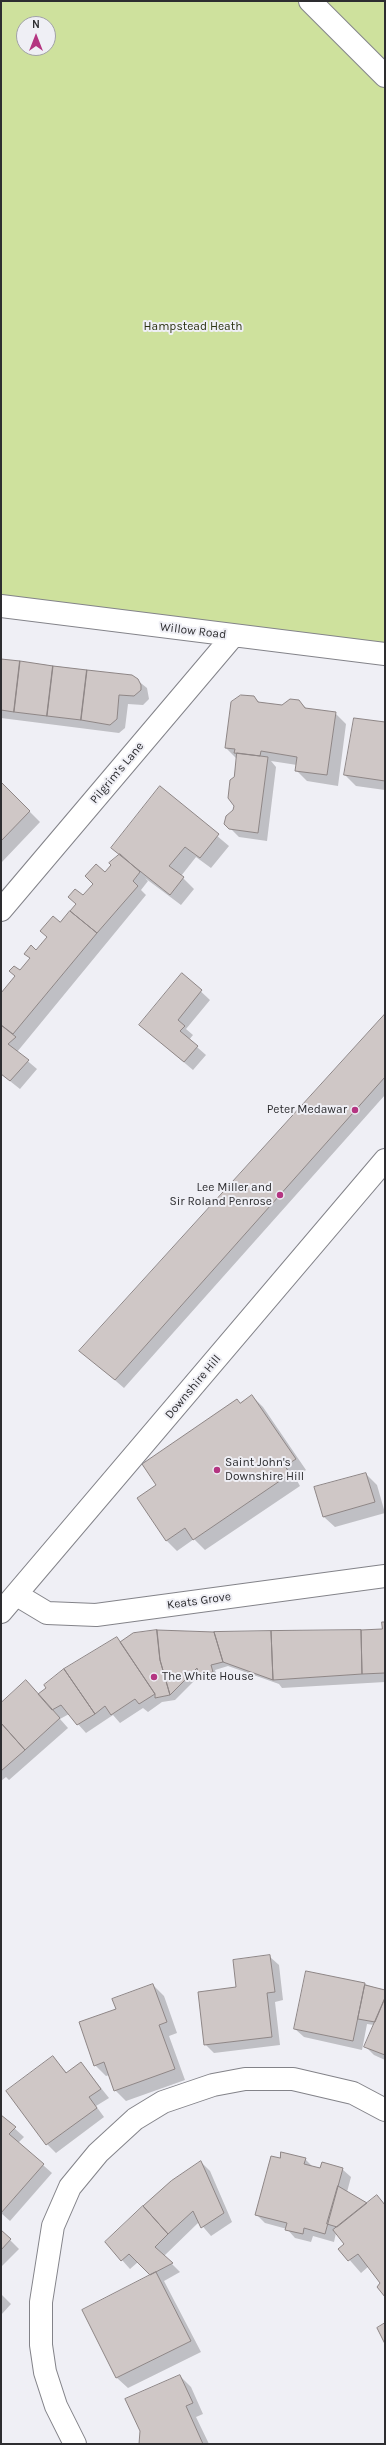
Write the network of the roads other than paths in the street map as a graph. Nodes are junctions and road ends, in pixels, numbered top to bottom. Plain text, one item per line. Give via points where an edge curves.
1 (310, 1) edge
2 (385, 76) edge
3 (1, 606) edge
4 (232, 636) junction
5 (385, 654) edge
6 (1, 910) edge
7 (385, 1160) edge
8 (385, 1576) edge
9 (17, 1595) junction
10 (1, 1612) edge
11 (385, 2110) edge
12 (75, 2444) edge

1 - 2 street
3 - 4 street, Willow Road
4 - 5 street, Willow Road
4 - 6 street, Pilgrim's Lane
7 - 9 street, Downshire Hill
8 - 9 street, Keats Grove via 96,1615 47,1613
9 - 10 street, Downshire Hill
11 - 12 street via 353,2093 293,2079 246,2079 212,2085 163,2102 135,2119 98,2153 70,2187 54,2226 41,2302 41,2345 45,2372 56,2406

